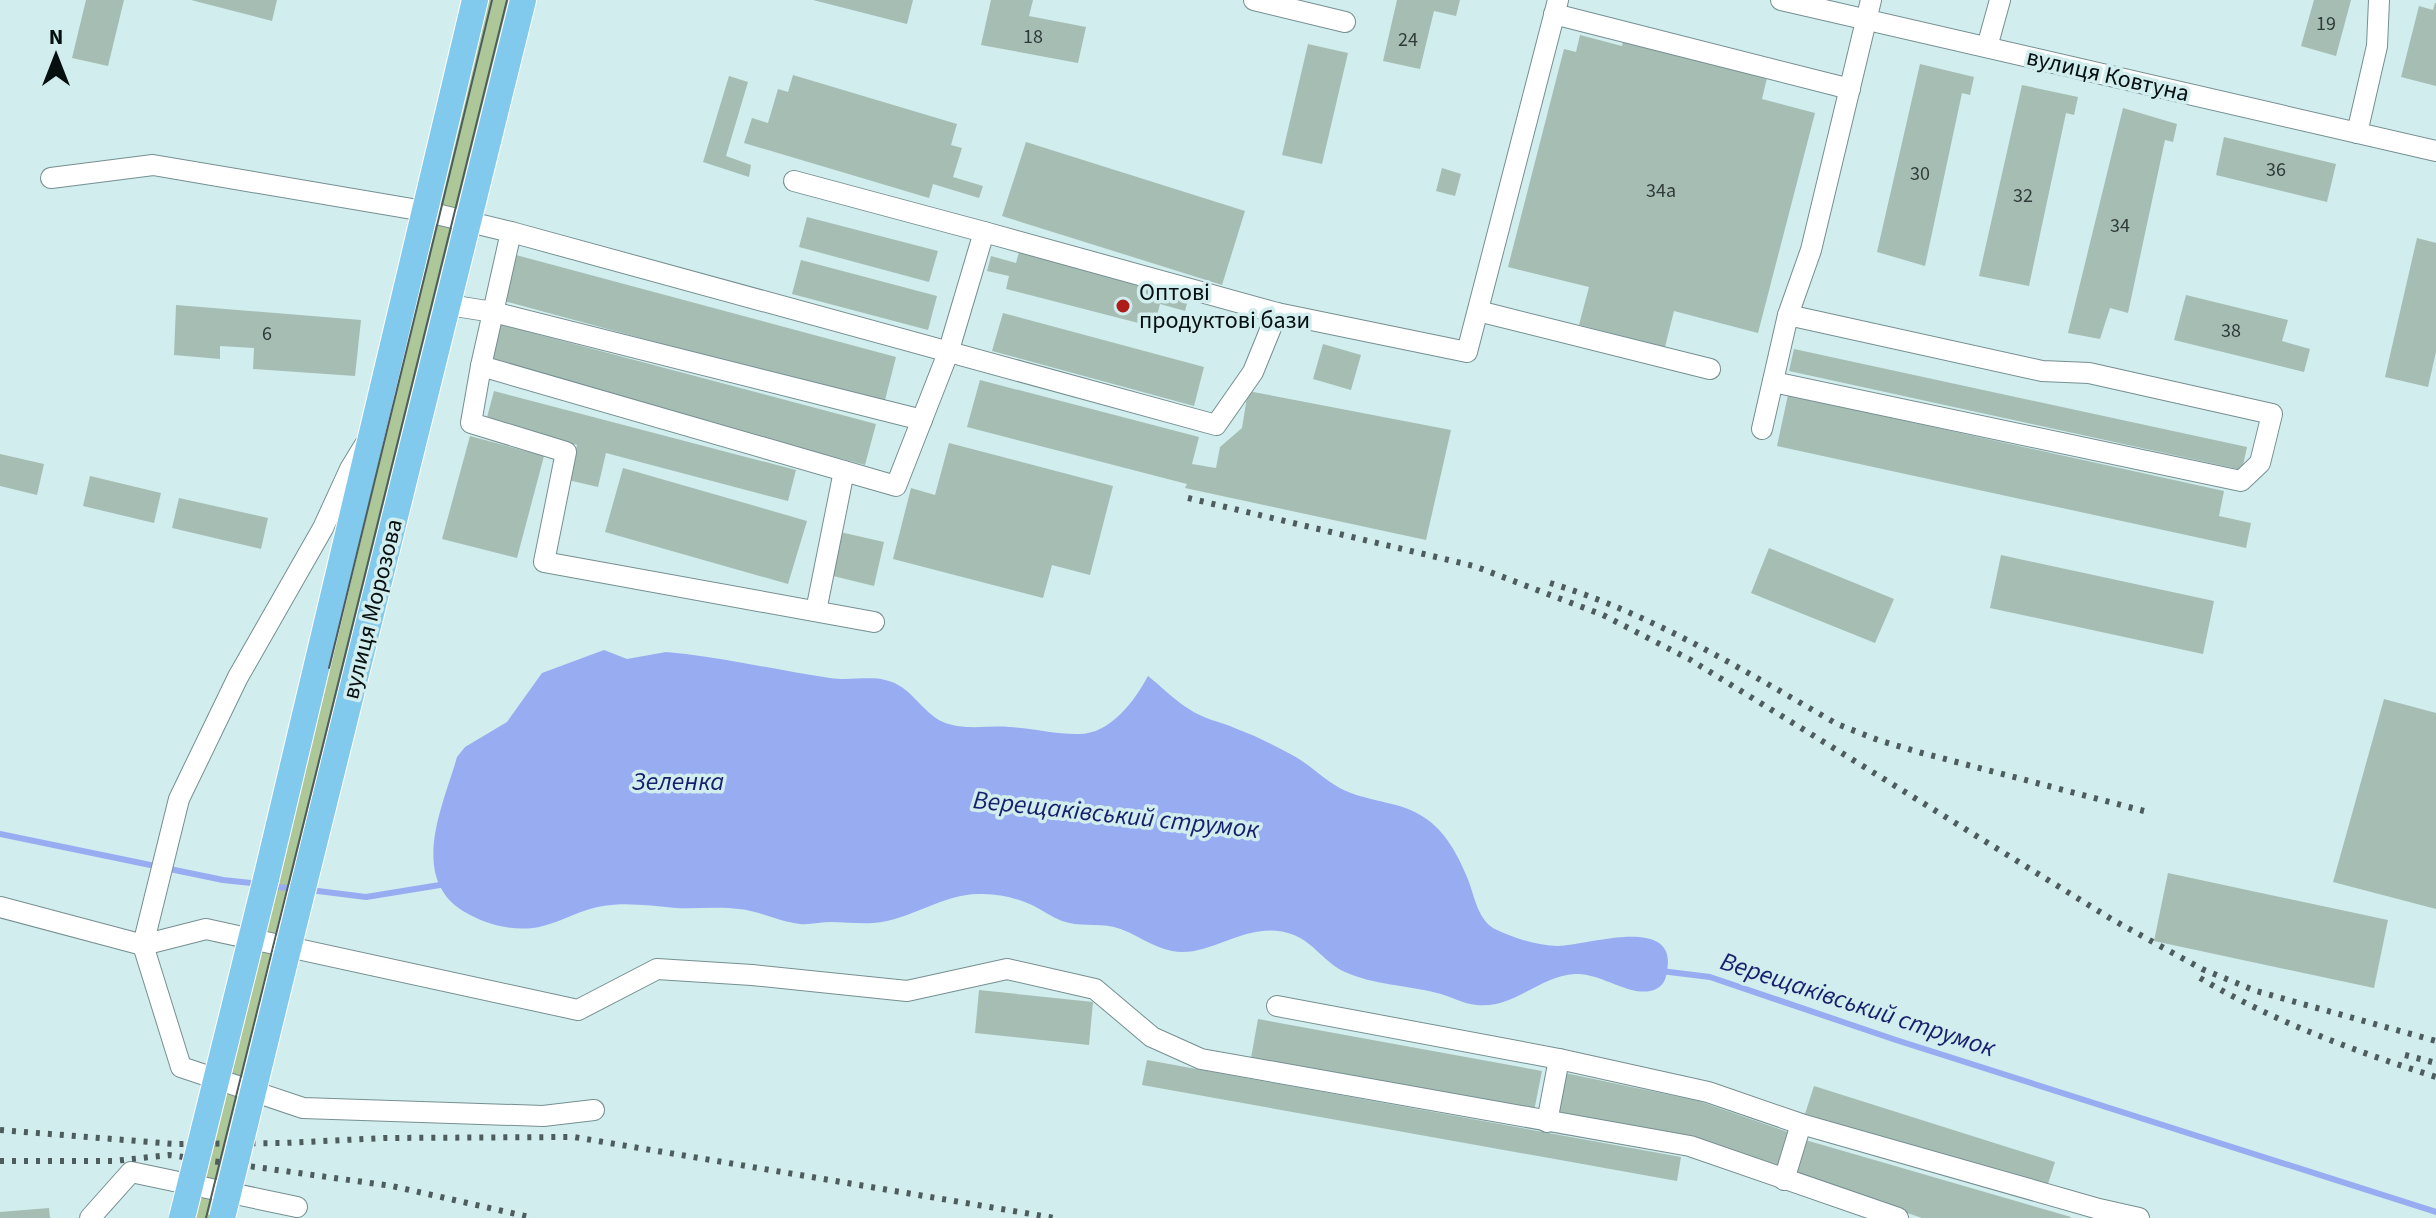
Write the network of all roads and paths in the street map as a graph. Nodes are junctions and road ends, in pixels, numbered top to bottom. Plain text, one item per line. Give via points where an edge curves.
1 (475, 0) edge
2 (523, 0) edge
3 (1254, 0) edge
4 (1781, 0) edge
5 (2000, 0) edge
6 (2379, 0) edge
7 (1556, 7) edge
8 (1869, 10) edge
9 (1345, 22) dead end
10 (1987, 47) junction
11 (1850, 89) junction
12 (2357, 133) junction
13 (2436, 151) edge
14 (51, 178) dead end
15 (794, 181) dead end
16 (424, 211) junction
17 (470, 222) junction
18 (511, 232) junction
19 (984, 232) junction
20 (449, 305) junction
21 (1478, 311) junction
22 (493, 312) junction
23 (1277, 313) junction
24 (1788, 315) junction
25 (948, 353) junction
26 (481, 366) junction
27 (1710, 369) dead end
28 (1773, 382) junction
29 (922, 420) junction
30 (1762, 429) dead end
31 (370, 436) junction
32 (844, 471) junction
33 (816, 611) junction
34 (874, 622) dead end
35 (0, 907) edge
36 (143, 945) junction
37 (1277, 1006) dead end
38 (1559, 1059) junction
39 (594, 1110) dead end
40 (1547, 1122) junction
41 (1801, 1124) junction
42 (1784, 1180) junction
43 (297, 1207) dead end
44 (2098, 1214) edge
45 (90, 1218) edge
46 (182, 1218) edge
47 (222, 1218) edge
48 (1898, 1218) edge
49 (2139, 1218) edge

1 - 16 main road, вулиця Морозова
2 - 17 main road, вулиця Морозова
3 - 9 street
4 - 8 street, вулиця Ковтуна
5 - 10 street
6 - 12 street via 2377,46
7 - 11 street
7 - 21 street
8 - 10 street, вулиця Ковтуна
8 - 11 street
10 - 12 street, вулиця Ковтуна
11 - 24 street via 1811,250
12 - 13 street, вулиця Ковтуна
14 - 16 street via 153,165
15 - 19 street
16 - 17 street
16 - 31 main road, вулиця Морозова
17 - 18 street
17 - 20 main road, вулиця Морозова
18 - 22 street
18 - 25 street
19 - 23 street
19 - 25 street
20 - 22 street
20 - 47 main road, вулиця Морозова, bridge
21 - 23 street via 1467,352
21 - 27 street
22 - 26 street
22 - 29 street
23 - 25 street via 1253,372 1216,425
24 - 28 street
24 - 28 street via 2272,414 2260,463 2241,481
25 - 29 street
26 - 32 street
26 - 33 street via 471,423 566,452 544,562
28 - 30 street
29 - 32 street via 896,486
31 - 36 street via 238,677 179,799
31 - 46 main road, вулиця Морозова, bridge
32 - 33 street
33 - 34 street
35 - 36 street
36 - 39 street via 181,1067 303,1108 543,1116
36 - 40 street via 206,929 578,1010 657,969 907,991 1007,969 1095,989 1152,1037 1201,1059
37 - 38 street
38 - 40 street
38 - 41 street via 1708,1092
40 - 42 street via 1690,1146
41 - 42 street
41 - 44 street
42 - 48 street
43 - 45 street via 131,1172
44 - 49 street

